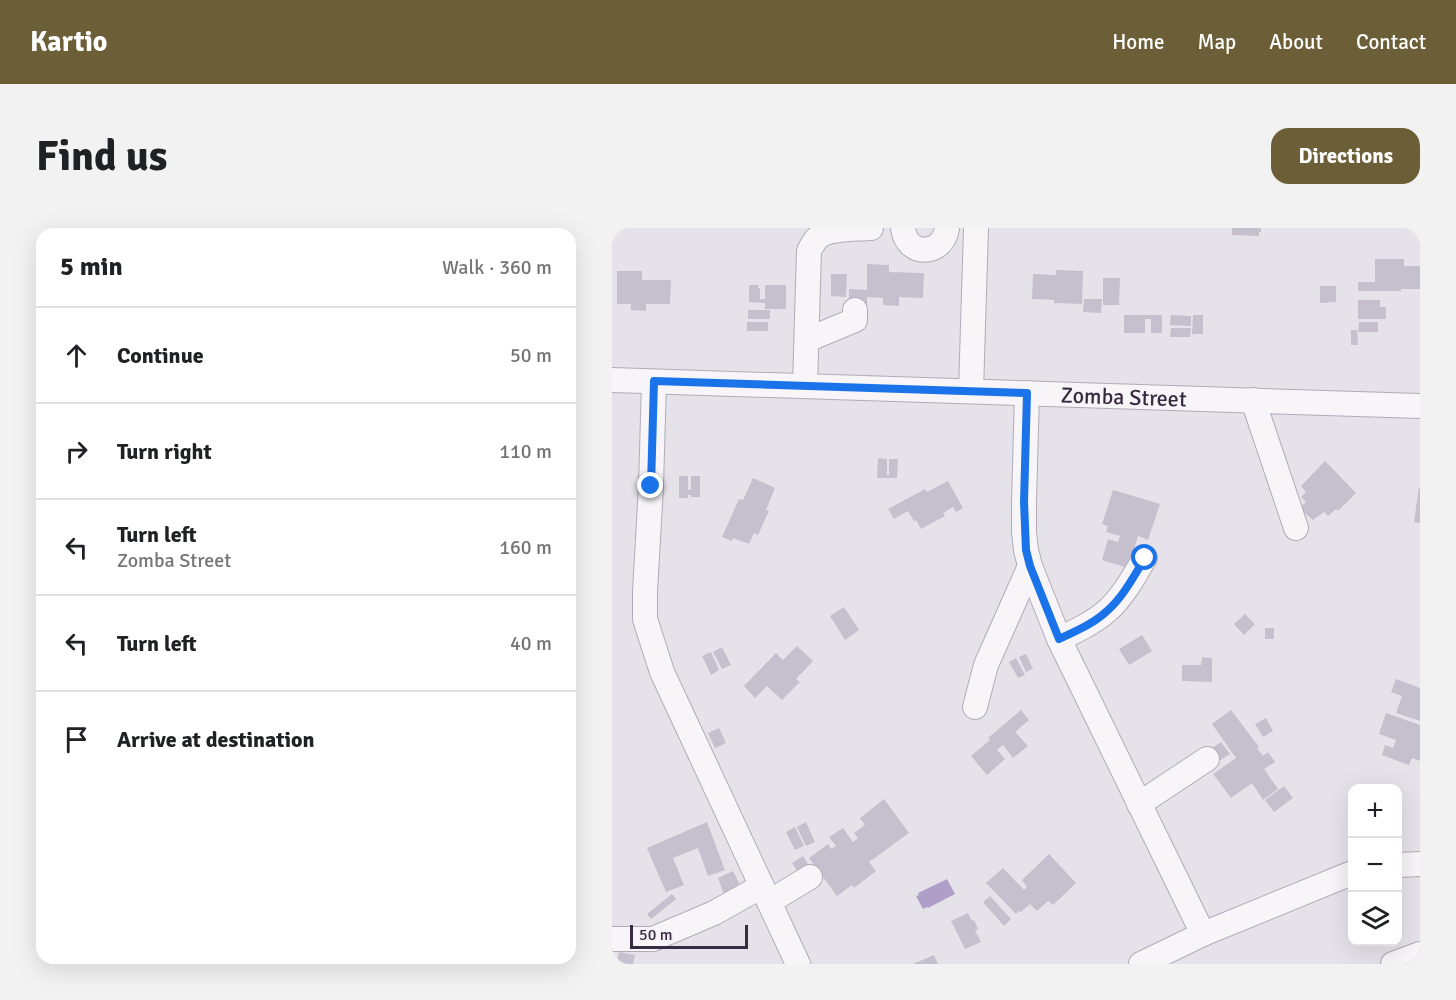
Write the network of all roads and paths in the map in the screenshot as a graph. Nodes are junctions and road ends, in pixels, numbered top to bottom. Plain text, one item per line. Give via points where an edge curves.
1 (871, 228) edge
2 (903, 228) edge
3 (947, 228) edge
4 (976, 228) edge
5 (855, 310) dead end
6 (807, 339) junction
7 (612, 380) edge
8 (654, 381) junction
9 (805, 386) junction
10 (971, 391) junction
11 (1027, 393) junction
12 (1253, 400) junction
13 (1420, 406) edge
14 (1296, 528) dead end
15 (1145, 558) dead end
16 (1030, 566) junction
17 (1059, 639) junction
18 (975, 707) dead end
19 (1207, 759) dead end
20 (1139, 804) junction
21 (1420, 864) edge
22 (1402, 865) edge
23 (1348, 875) edge
24 (810, 877) dead end
25 (766, 894) junction
26 (1203, 934) junction
27 (612, 939) edge
28 (1420, 954) edge
29 (798, 964) edge
30 (1142, 964) edge
31 (1393, 964) edge

1 - 6 street via 822,233 809,251
2 - 3 street via 911,246 925,250 943,241
4 - 10 street
5 - 6 street via 855,320
6 - 9 street
7 - 8 street, Zomba Street
8 - 9 street, Zomba Street
8 - 25 street via 645,619 662,672
9 - 10 street, Zomba Street
10 - 11 street, Zomba Street
11 - 12 street, Zomba Street
11 - 16 street via 1024,532
12 - 13 street, Zomba Street
12 - 14 street
15 - 17 street via 1109,610
16 - 17 street
16 - 18 street via 986,665
17 - 20 street
19 - 20 street
20 - 26 street
21 - 22 street
23 - 26 street
24 - 25 street
25 - 27 street via 653,939
25 - 29 street
26 - 30 street
28 - 31 street

